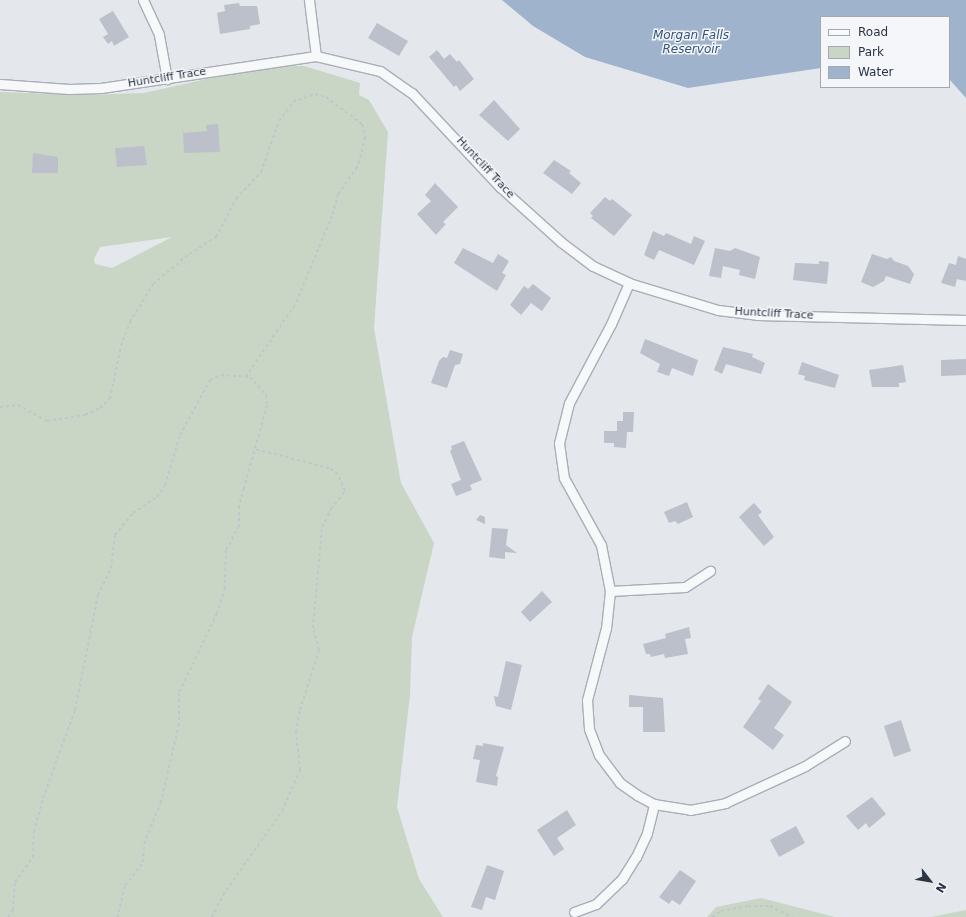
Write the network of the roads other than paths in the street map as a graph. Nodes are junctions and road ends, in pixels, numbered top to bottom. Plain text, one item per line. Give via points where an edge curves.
1 (143, 0) edge
2 (309, 0) edge
3 (316, 56) junction
4 (167, 79) junction
5 (0, 84) edge
6 (629, 283) junction
7 (966, 320) edge
8 (710, 571) dead end
9 (610, 591) junction
10 (845, 741) dead end
11 (654, 804) junction
12 (574, 912) dead end

1 - 4 street via 159,35
2 - 3 street
3 - 4 street, Huntcliff Trace
3 - 6 street, Huntcliff Trace via 380,71 412,92 500,187 561,242 593,266
4 - 5 street, Huntcliff Trace via 69,89
6 - 7 street, Huntcliff Trace via 718,310 757,315
6 - 9 street via 611,324 569,403 559,443 564,478 601,545
8 - 9 street via 685,587
9 - 11 street via 606,628 587,700 589,729 608,771 620,783
10 - 11 street via 805,766 725,802 690,810
11 - 12 street via 647,833 622,879 596,904

